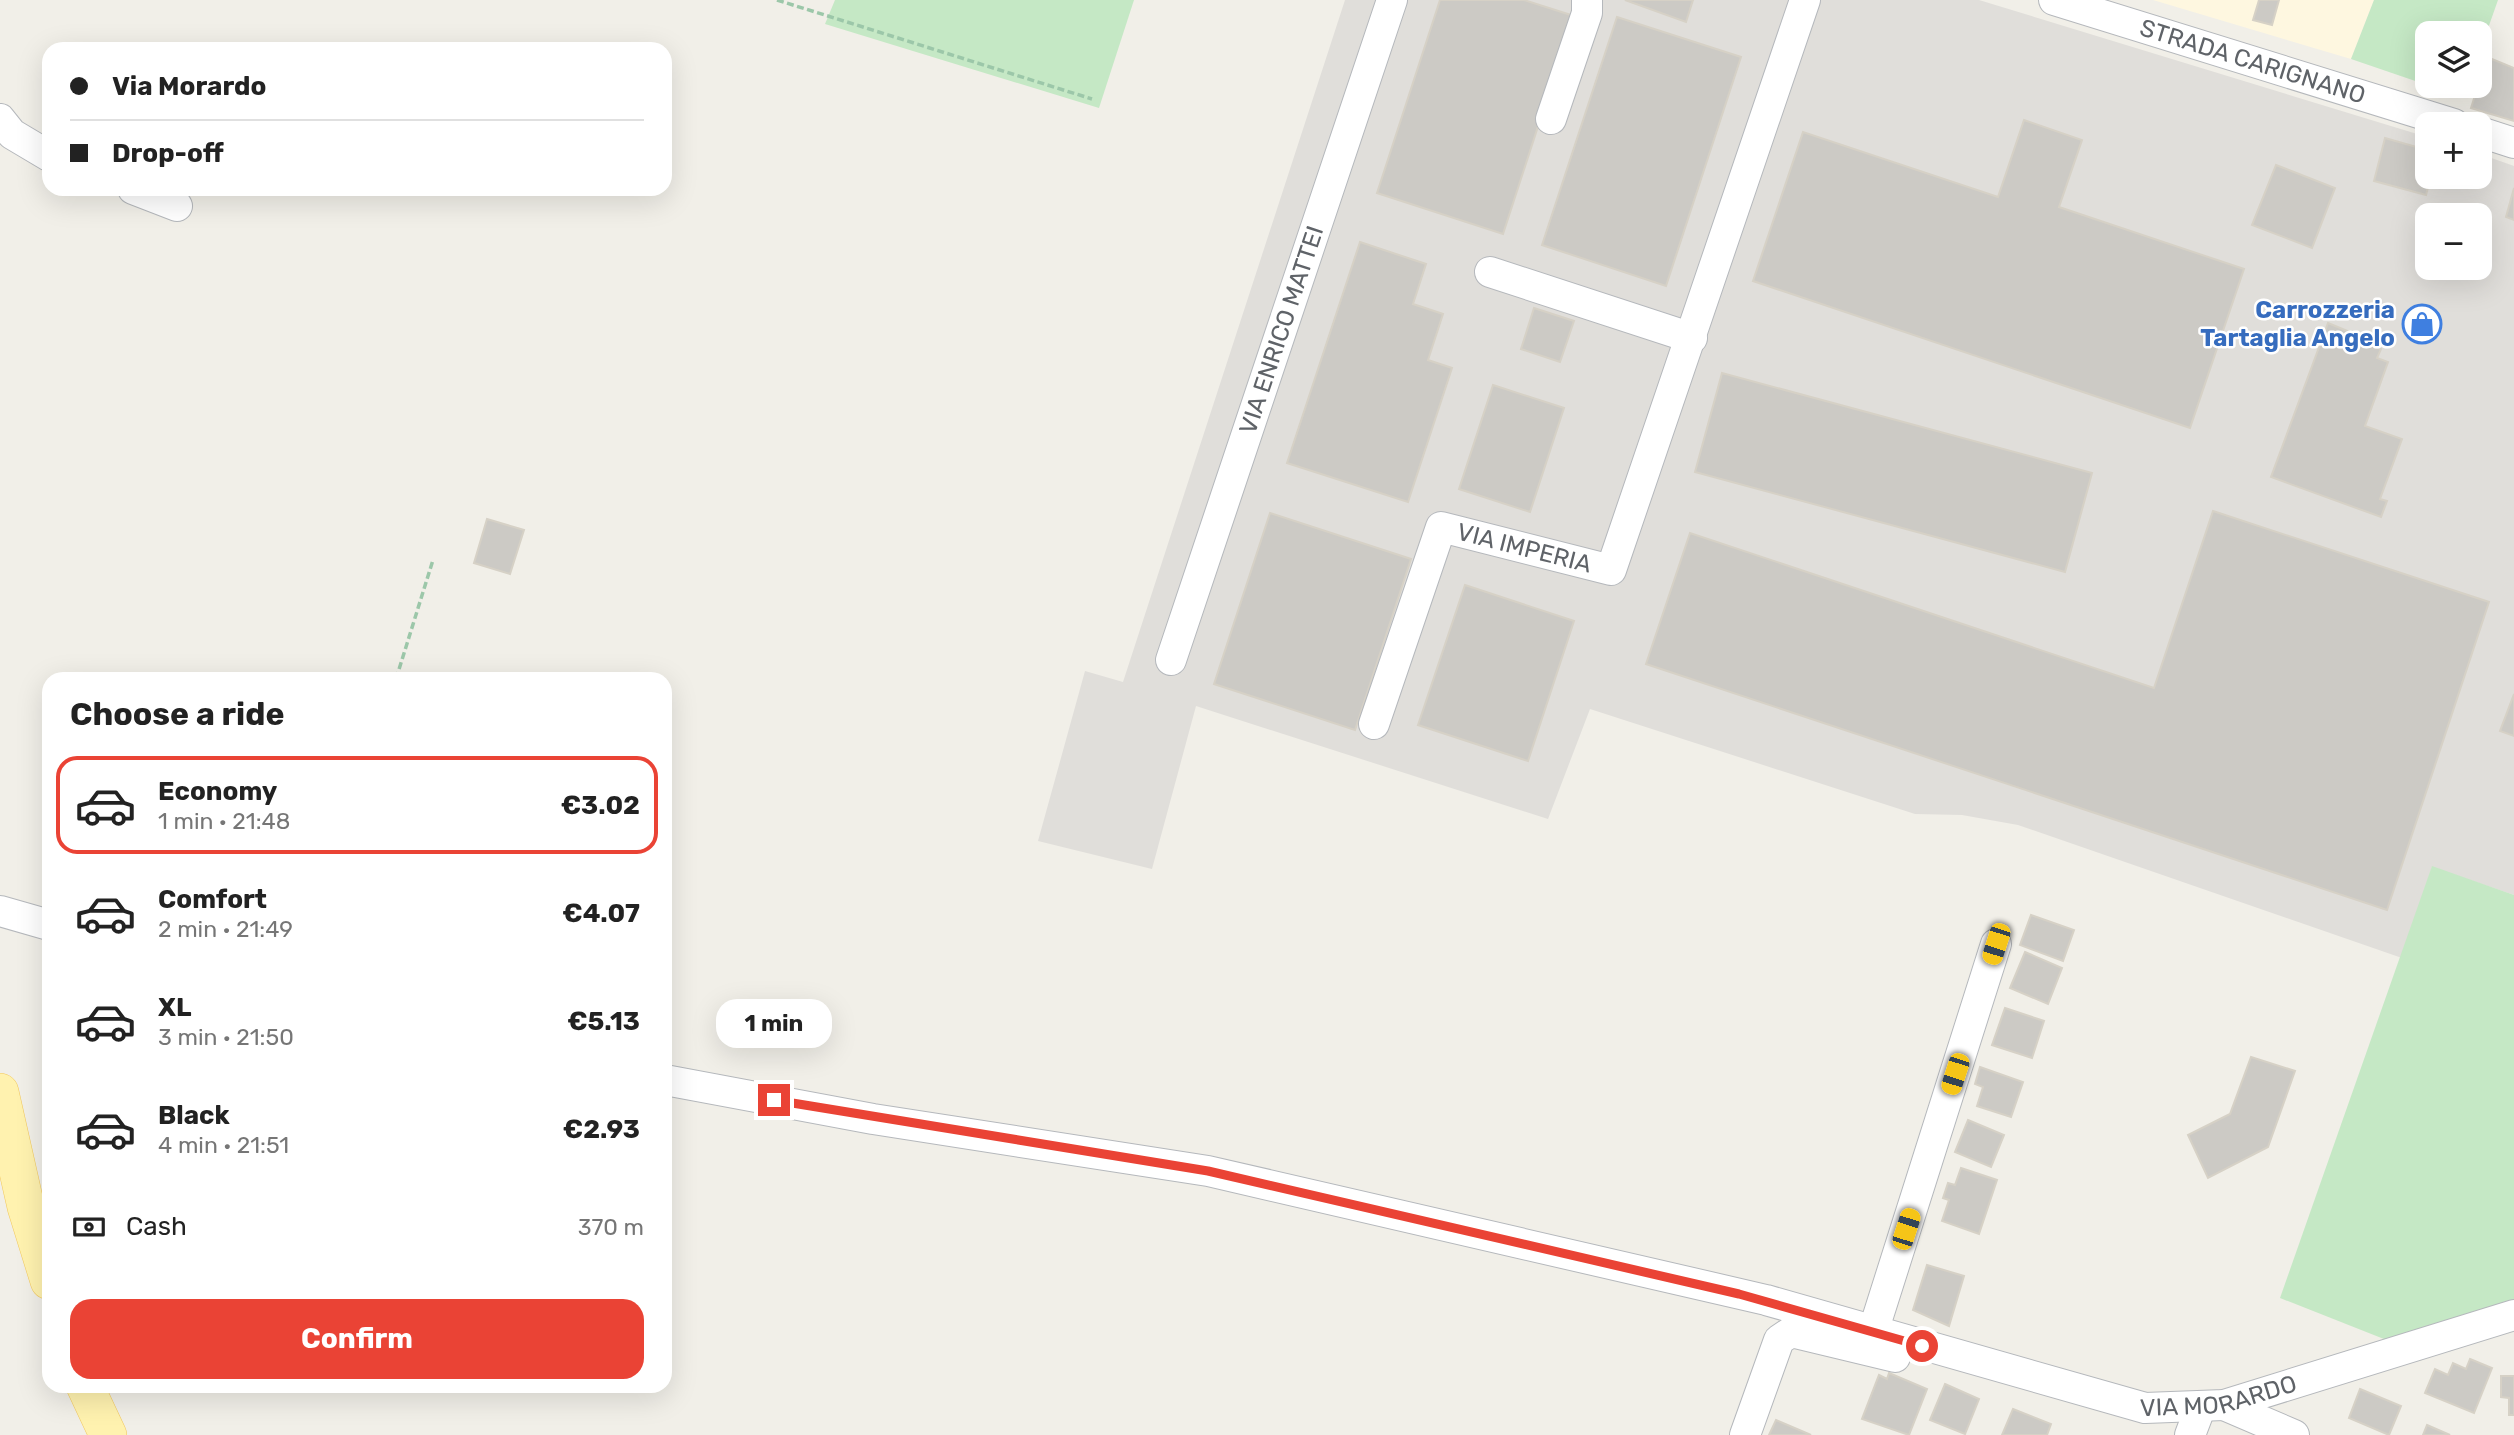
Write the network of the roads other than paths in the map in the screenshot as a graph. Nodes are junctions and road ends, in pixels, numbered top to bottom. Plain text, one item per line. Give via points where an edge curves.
1 (1392, 0) edge
2 (1587, 0) edge
3 (1805, 0) edge
4 (2061, 1) edge
5 (2416, 112) edge
6 (0, 119) edge
7 (1551, 119) dead end
8 (2492, 136) edge
9 (2514, 143) edge
10 (42, 152) edge
11 (151, 196) edge
12 (177, 206) dead end
13 (1490, 272) dead end
14 (1692, 338) junction
15 (1171, 660) dead end
16 (1374, 724) dead end
17 (0, 911) edge
18 (42, 924) edge
19 (1996, 944) dead end
20 (672, 1081) edge
21 (0, 1092) edge
22 (42, 1258) edge
23 (2514, 1315) edge
24 (1873, 1332) junction
25 (1922, 1346) junction
26 (88, 1393) edge
27 (2213, 1405) junction
28 (108, 1435) edge
29 (1745, 1435) edge
30 (2190, 1435) edge
31 (2294, 1435) edge

1 - 15 street, VIA ENRICO MATTEI
2 - 7 street via 1587,13
3 - 14 street, VIA IMPERIA
4 - 5 street, STRADA CARIGNANO
6 - 10 street via 12,134
8 - 9 street
11 - 12 street
13 - 14 street
14 - 16 street, VIA IMPERIA via 1611,570 1441,527
17 - 18 street
19 - 24 street
20 - 24 street, VIA MORARDO via 873,1119 1208,1171 1739,1294
21 - 22 main road
23 - 27 street, VIA MORARDO
24 - 25 street, VIA MORARDO
25 - 27 street, VIA MORARDO via 2145,1408
25 - 29 street via 1892,1358 1791,1332 1779,1340
26 - 28 main road
27 - 30 street
27 - 31 street

